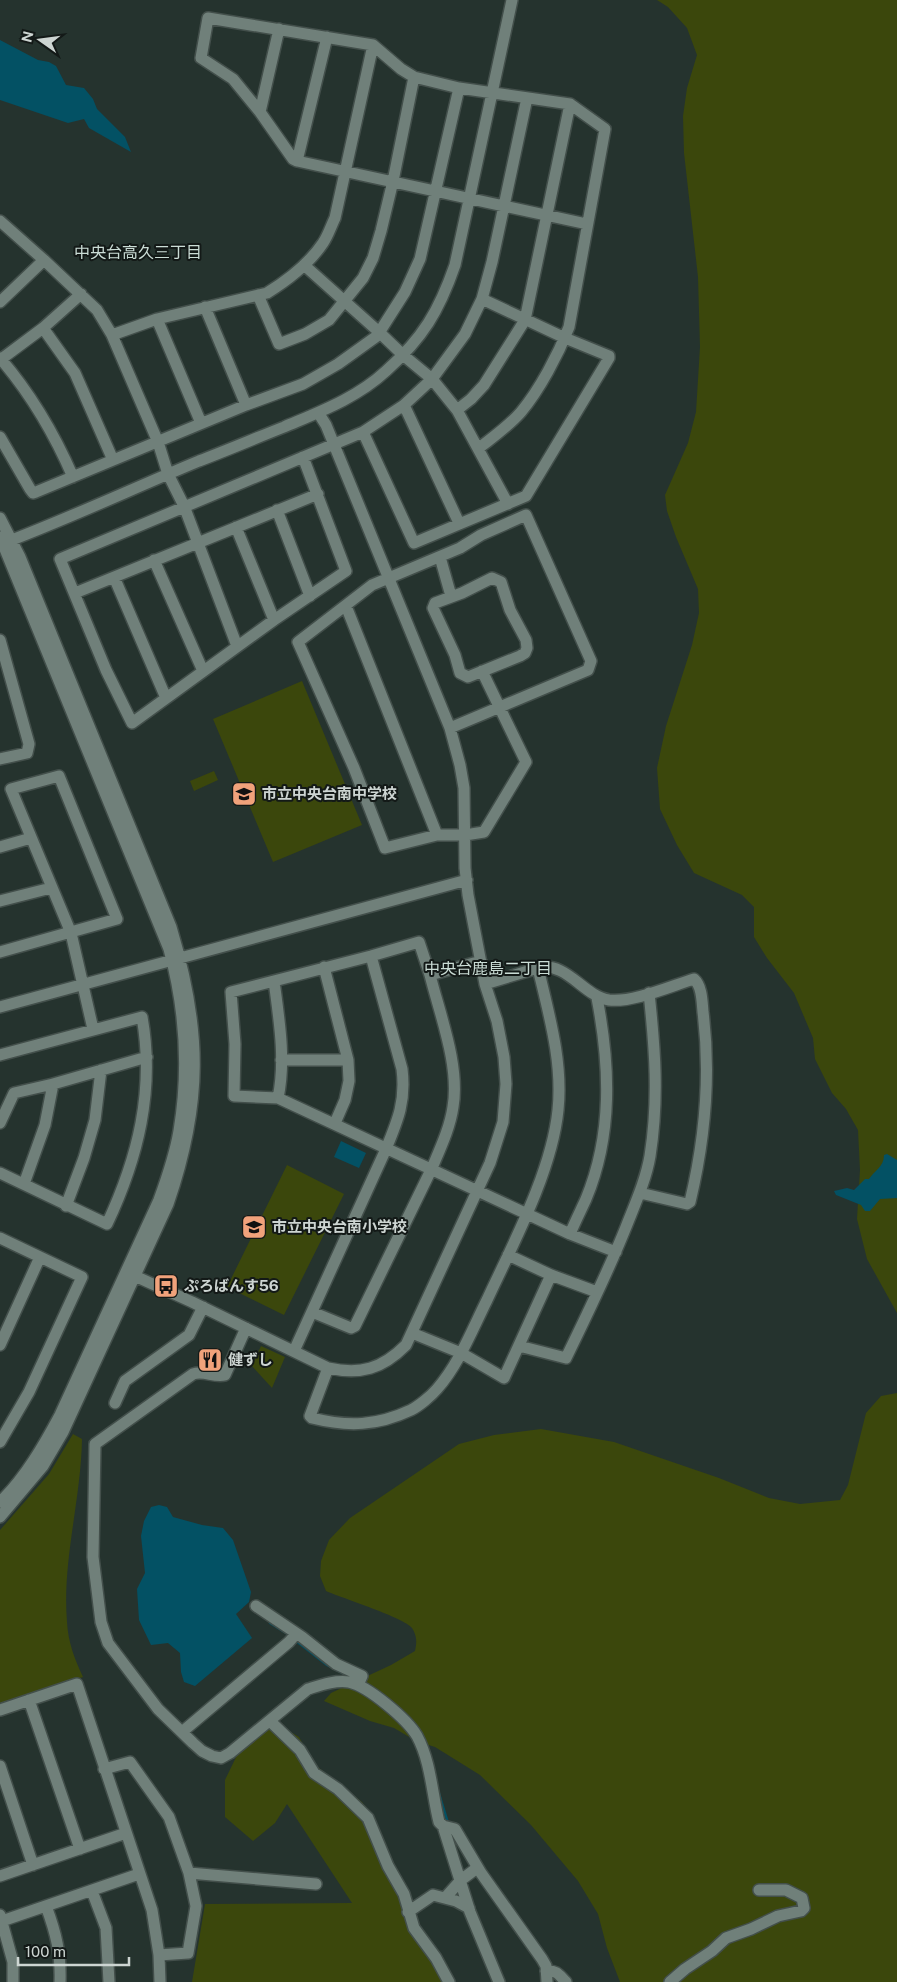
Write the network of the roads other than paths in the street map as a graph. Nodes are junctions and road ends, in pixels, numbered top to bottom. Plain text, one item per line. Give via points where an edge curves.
1 (512, 0) edge
2 (279, 29) junction
3 (327, 37) junction
4 (373, 45) junction
5 (414, 77) junction
6 (459, 88) junction
7 (493, 92) junction
8 (527, 98) junction
9 (570, 104) junction
10 (260, 112) junction
11 (298, 161) junction
12 (344, 172) junction
13 (393, 181) junction
14 (436, 192) junction
15 (469, 200) junction
16 (504, 206) junction
17 (546, 215) junction
18 (587, 224) junction
19 (4, 225) edge
20 (0, 238) edge
21 (44, 260) junction
22 (304, 265) junction
23 (81, 294) junction
24 (258, 295) junction
25 (482, 299) junction
26 (0, 302) edge
27 (345, 302) junction
28 (204, 307) junction
29 (156, 319) junction
30 (525, 320) junction
31 (43, 328) junction
32 (379, 332) junction
33 (112, 335) junction
34 (565, 338) junction
35 (403, 355) junction
36 (0, 359) edge
37 (432, 379) junction
38 (246, 405) junction
39 (404, 405) junction
40 (457, 410) junction
41 (318, 414) junction
42 (202, 423) junction
43 (363, 432) junction
44 (0, 437) edge
45 (158, 442) junction
46 (334, 445) junction
47 (479, 448) junction
48 (303, 457) junction
49 (112, 460) junction
50 (168, 474) junction
51 (73, 476) junction
52 (318, 494) junction
53 (508, 504) junction
54 (184, 506) junction
55 (277, 510) junction
56 (0, 518) edge
57 (459, 523) junction
58 (236, 527) junction
59 (3, 542) edge
60 (197, 543) junction
61 (440, 557) junction
62 (154, 560) junction
63 (114, 577) junction
64 (389, 578) junction
65 (75, 593) junction
66 (310, 596) junction
67 (451, 596) junction
68 (346, 606) junction
69 (274, 620) junction
70 (0, 640) edge
71 (237, 646) junction
72 (482, 671) junction
73 (202, 672) junction
74 (166, 698) junction
75 (499, 707) junction
76 (450, 728) junction
77 (0, 759) edge
78 (6, 791) edge
79 (437, 835) junction
80 (465, 835) junction
81 (31, 838) junction
82 (0, 847) edge
83 (467, 880) junction
84 (51, 888) junction
85 (0, 901) edge
86 (71, 933) junction
87 (0, 952) edge
88 (371, 956) junction
89 (176, 959) junction
90 (481, 961) junction
91 (324, 968) junction
92 (538, 968) junction
93 (430, 975) junction
94 (274, 981) junction
95 (83, 984) junction
96 (485, 984) junction
97 (649, 993) junction
98 (597, 998) junction
99 (0, 1006) edge
100 (93, 1029) junction
101 (0, 1054) edge
102 (147, 1058) junction
103 (281, 1060) junction
104 (348, 1060) junction
105 (101, 1070) junction
106 (53, 1084) junction
107 (278, 1098) junction
108 (0, 1123) edge
109 (335, 1123) junction
110 (386, 1149) junction
111 (432, 1168) junction
112 (0, 1173) edge
113 (24, 1184) junction
114 (479, 1190) junction
115 (640, 1193) junction
116 (66, 1206) junction
117 (527, 1213) junction
118 (570, 1234) junction
119 (0, 1238) edge
120 (616, 1252) junction
121 (508, 1255) junction
122 (40, 1257) junction
123 (131, 1274) junction
124 (551, 1274) junction
125 (598, 1292) junction
126 (203, 1307) junction
127 (312, 1312) junction
128 (246, 1328) junction
129 (412, 1333) junction
130 (0, 1345) edge
131 (519, 1346) junction
132 (294, 1351) junction
133 (461, 1353) junction
134 (328, 1368) junction
135 (115, 1402) dead end
136 (0, 1442) edge
137 (0, 1502) edge
138 (0, 1517) edge
139 (256, 1606) dead end
140 (290, 1615) dead end
141 (284, 1625) junction
142 (296, 1634) junction
143 (358, 1685) junction
144 (29, 1700) junction
145 (0, 1710) edge
146 (270, 1721) junction
147 (182, 1732) junction
148 (0, 1766) edge
149 (104, 1769) junction
150 (443, 1826) junction
151 (126, 1833) junction
152 (80, 1849) junction
153 (32, 1865) junction
154 (477, 1868) junction
155 (189, 1873) junction
156 (140, 1874) junction
157 (0, 1876) edge
158 (461, 1880) junction
159 (316, 1884) dead end
160 (92, 1890) junction
161 (759, 1890) dead end
162 (446, 1898) junction
163 (46, 1906) junction
164 (469, 1908) junction
165 (408, 1912) junction
166 (1, 1918) edge
167 (159, 1955) junction
168 (547, 1976) edge
169 (13, 1982) edge
170 (60, 1982) edge
171 (109, 1982) edge
172 (160, 1982) edge
173 (449, 1982) edge
174 (500, 1982) edge
175 (566, 1982) edge
176 (670, 1982) edge

1 - 7 street
2 - 3 street
2 - 10 street
2 - 10 street via 208,18 200,58 233,79
3 - 4 street
3 - 11 street
4 - 5 street
4 - 12 street
5 - 6 street
5 - 13 street
6 - 7 street
6 - 14 street
7 - 8 street
7 - 15 street
8 - 9 street
8 - 16 street
9 - 17 street
9 - 18 street via 605,129
10 - 11 street via 293,159
11 - 12 street
12 - 13 street
12 - 22 street via 335,218 324,243
13 - 14 street
13 - 27 street via 373,258
14 - 15 street
14 - 32 street via 420,259 405,292
15 - 16 street
15 - 35 street via 455,265 444,296 431,322
16 - 17 street
16 - 25 street
17 - 18 street
17 - 30 street
18 - 34 street via 570,328
19 - 20 street
19 - 21 street
21 - 23 street
21 - 26 street
22 - 24 street via 283,283
22 - 27 street
23 - 31 street
23 - 33 street via 97,310
24 - 27 street via 279,344 329,320
24 - 28 street
25 - 30 street
25 - 37 street via 465,334
27 - 32 street
28 - 29 street
28 - 38 street
29 - 33 street
29 - 42 street
30 - 34 street
30 - 40 street via 484,384
31 - 36 street
31 - 49 street via 75,373
32 - 35 street
32 - 38 street via 338,364 303,384
33 - 45 street
34 - 47 street via 521,412
34 - 53 street via 609,358 526,496
35 - 37 street
35 - 41 street via 363,389
36 - 51 street via 40,412
37 - 39 street
37 - 40 street
38 - 42 street
39 - 43 street
39 - 57 street
40 - 47 street
41 - 46 street
41 - 50 street
42 - 45 street
43 - 46 street
43 - 57 street via 414,543
44 - 51 street via 33,493
45 - 49 street
45 - 50 street
46 - 48 street
46 - 64 street
47 - 53 street
48 - 52 street
48 - 54 street
49 - 51 street
50 - 54 street
50 - 59 street
52 - 55 street
52 - 66 street via 346,571
53 - 57 street
54 - 60 street
54 - 65 street via 60,559
55 - 58 street
55 - 66 street
56 - 59 street
58 - 60 street
58 - 69 street
59 - 89 street via 20,557 171,927
60 - 62 street
60 - 71 street
61 - 64 street
61 - 67 street
61 - 75 street via 526,515 591,661 588,670
62 - 63 street
62 - 73 street
63 - 65 street
63 - 74 street
64 - 68 street via 372,585
64 - 76 street
65 - 74 street via 106,670 132,723
66 - 69 street
67 - 72 street via 433,608 460,673 468,677
67 - 72 street via 485,580 498,580 526,640 525,653
68 - 79 street
68 - 79 street via 298,642 386,848
69 - 71 street
70 - 77 street via 29,744 26,753
71 - 73 street
72 - 75 street
73 - 74 street
75 - 76 street
75 - 80 street via 526,762 484,832
76 - 80 street via 464,788
78 - 81 street
78 - 86 street via 59,776 117,919
79 - 80 street
80 - 83 street
81 - 82 street
81 - 84 street
83 - 89 street
83 - 90 street
84 - 85 street
84 - 86 street
86 - 87 street
86 - 95 street
88 - 91 street
88 - 93 street via 419,942
88 - 110 street via 404,1087 399,1119
89 - 95 street
89 - 123 street via 191,1005 194,1037 195,1074 189,1133 168,1204
90 - 93 street
90 - 96 street
91 - 94 street
91 - 104 street
92 - 96 street
92 - 98 street via 554,968 576,979
92 - 117 street via 558,1063 558,1110 542,1173
93 - 111 street via 450,1055 455,1090 450,1122
94 - 103 street
94 - 107 street via 231,992 234,1096
95 - 99 street
95 - 100 street
96 - 114 street via 497,1021 506,1084 503,1122
97 - 98 street via 622,1001
97 - 115 street via 657,1092 650,1157
97 - 115 street via 694,979 697,982 706,1031 708,1075 699,1165 690,1202
98 - 118 street via 604,1033 607,1114 595,1171
100 - 101 street
100 - 102 street via 142,1017
102 - 105 street
102 - 116 street via 143,1116 135,1155 107,1224
103 - 104 street
103 - 107 street via 282,1082
104 - 109 street via 349,1081
105 - 106 street
105 - 116 street via 95,1120
106 - 108 street via 14,1093
106 - 113 street via 45,1125
107 - 109 street
109 - 110 street
110 - 111 street
110 - 127 street
111 - 114 street
111 - 127 street via 355,1326 350,1328
112 - 113 street
113 - 116 street
114 - 117 street
114 - 129 street
115 - 120 street
117 - 118 street
117 - 121 street
118 - 120 street
119 - 122 street
120 - 125 street
121 - 124 street
121 - 133 street
122 - 130 street
122 - 136 street via 82,1277 29,1392
123 - 126 street
123 - 137 street via 47,1440
123 - 138 street via 63,1432 42,1466
124 - 125 street
124 - 131 street
125 - 131 street via 566,1358
126 - 128 street
126 - 135 street via 190,1335 125,1381
127 - 132 street
128 - 132 street
128 - 147 street via 225,1375 193,1374 95,1444 93,1557 100,1622 108,1643 124,1666
129 - 133 street
129 - 134 street via 406,1345 378,1367 360,1371
131 - 133 street via 504,1378
132 - 134 street
133 - 134 street via 437,1389 412,1410 357,1425 337,1424 310,1416
139 - 141 street
140 - 141 street
141 - 142 street
142 - 143 street via 336,1664 362,1676
142 - 147 street
143 - 146 street via 342,1681 308,1689
143 - 150 street via 400,1716 417,1736 433,1787 439,1822
144 - 145 street
144 - 149 street via 77,1684
144 - 152 street
146 - 147 street via 221,1758 202,1751
146 - 165 street via 300,1750 314,1773 338,1789 368,1818 388,1866 401,1887
148 - 153 street
149 - 151 street
149 - 155 street via 130,1762 168,1817
150 - 154 street via 455,1829
150 - 158 street
151 - 152 street
151 - 156 street
152 - 153 street
153 - 157 street
154 - 158 street
154 - 168 street via 542,1959
155 - 159 street
155 - 167 street via 196,1906 188,1954
156 - 160 street
156 - 167 street via 152,1910
158 - 162 street
158 - 164 street
160 - 163 street
160 - 171 street via 106,1928
161 - 176 street via 786,1890 802,1898 804,1908 726,1938
162 - 164 street
162 - 165 street via 432,1896
163 - 166 street
163 - 170 street via 56,1933
164 - 174 street
165 - 173 street via 414,1928
166 - 169 street via 13,1962
167 - 172 street
168 - 175 street via 554,1970

